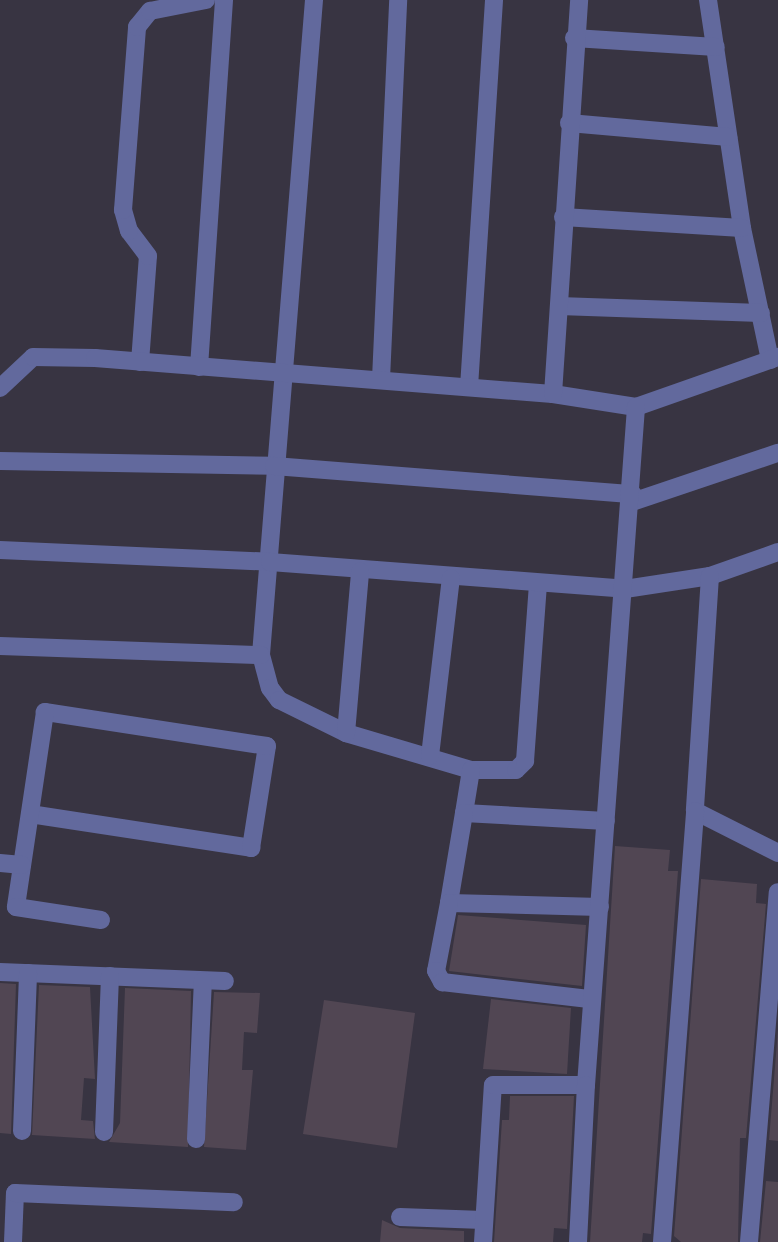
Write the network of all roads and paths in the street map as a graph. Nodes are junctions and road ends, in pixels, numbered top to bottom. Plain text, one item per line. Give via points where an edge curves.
1 (206, 0) edge
2 (224, 0) edge
3 (314, 0) edge
4 (398, 0) edge
5 (494, 0) edge
6 (579, 0) edge
7 (708, 0) edge
8 (574, 38) junction
9 (716, 47) junction
10 (569, 123) junction
11 (728, 137) junction
12 (563, 217) junction
13 (742, 228) junction
14 (558, 306) junction
15 (761, 313) junction
16 (774, 359) edge
17 (140, 362) junction
18 (199, 367) junction
19 (288, 374) junction
20 (381, 379) junction
21 (0, 387) edge
22 (469, 387) junction
23 (553, 394) junction
24 (636, 407) junction
25 (778, 453) edge
26 (0, 461) edge
27 (274, 466) junction
28 (632, 498) junction
29 (0, 550) edge
30 (778, 552) edge
31 (270, 562) junction
32 (360, 572) junction
33 (710, 576) junction
34 (451, 578) junction
35 (538, 586) junction
36 (625, 589) junction
37 (0, 646) edge
38 (261, 656) junction
39 (346, 733) junction
40 (430, 756) junction
41 (471, 770) junction
42 (695, 811) junction
43 (464, 813) junction
44 (30, 814) junction
45 (606, 821) junction
46 (778, 853) edge
47 (0, 863) edge
48 (22, 865) junction
49 (778, 892) edge
50 (449, 902) junction
51 (600, 907) junction
52 (101, 920) dead end
53 (0, 972) edge
54 (28, 973) junction
55 (110, 976) junction
56 (203, 981) junction
57 (225, 981) dead end
58 (589, 999) junction
59 (586, 1086) junction
60 (22, 1131) dead end
61 (104, 1132) dead end
62 (196, 1139) dead end
63 (8, 1193) edge
64 (234, 1202) dead end
65 (400, 1217) dead end
66 (483, 1220) junction
67 (13, 1242) edge
68 (483, 1242) edge
69 (578, 1242) edge
70 (662, 1242) edge
71 (749, 1242) edge

1 - 17 street via 150,11 137,27 123,210 129,231 148,256
2 - 18 street
3 - 19 street
4 - 20 street
5 - 22 street
6 - 8 street
7 - 9 street
8 - 9 street
8 - 10 street
9 - 11 street
10 - 11 street
10 - 12 street
11 - 13 street
12 - 13 street
12 - 14 street
13 - 15 street
14 - 15 street
14 - 23 street
15 - 16 street
16 - 24 street
17 - 18 street
17 - 21 street via 37,356
18 - 19 street
19 - 20 street
19 - 27 street
20 - 22 street
22 - 23 street
23 - 24 street
24 - 28 street
25 - 28 street
26 - 27 street
27 - 28 street
27 - 31 street
28 - 36 street
29 - 31 street
30 - 33 street
31 - 32 street
31 - 38 street
32 - 34 street
32 - 39 street
33 - 36 street
33 - 42 street
34 - 35 street
34 - 40 street
35 - 36 street
35 - 41 street via 526,761 516,770
36 - 45 street
37 - 38 street
38 - 39 street via 274,695
39 - 40 street
40 - 41 street
41 - 43 street
42 - 46 street
42 - 70 street
43 - 45 street
43 - 50 street
44 - 44 street via 45,712 267,746 251,848
44 - 48 street
45 - 51 street
47 - 48 street
48 - 52 street via 16,907
49 - 71 street
50 - 51 street
50 - 58 street via 436,971 442,982
51 - 58 street
53 - 54 street
54 - 55 street
54 - 60 street
55 - 56 street
55 - 61 street
56 - 57 street
56 - 62 street
58 - 59 street
59 - 66 street via 493,1085
59 - 69 street
63 - 64 street
63 - 67 street
65 - 66 street
66 - 68 street

